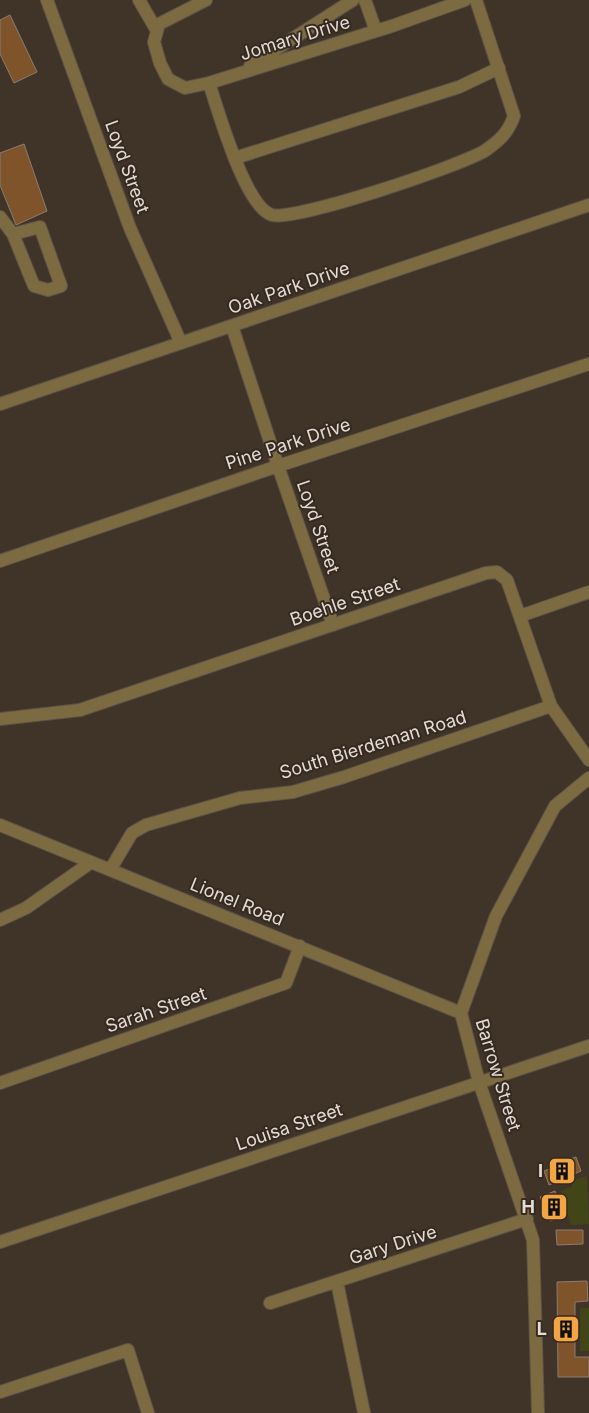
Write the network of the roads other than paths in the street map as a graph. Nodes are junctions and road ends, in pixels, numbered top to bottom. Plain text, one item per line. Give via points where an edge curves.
1 (47, 0) edge
2 (139, 0) edge
3 (206, 0) edge
4 (353, 0) edge
5 (365, 0) edge
6 (464, 0) edge
7 (476, 0) edge
8 (445, 3) edge
9 (157, 31) junction
10 (376, 31) junction
11 (499, 68) junction
12 (237, 75) junction
13 (209, 84) junction
14 (235, 158) junction
15 (589, 205) edge
16 (0, 217) edge
17 (13, 234) junction
18 (232, 326) junction
19 (180, 343) junction
20 (589, 364) edge
21 (0, 404) edge
22 (278, 466) junction
23 (0, 561) edge
24 (589, 592) edge
25 (520, 616) junction
26 (334, 625) junction
27 (551, 706) junction
28 (0, 719) edge
29 (589, 760) edge
30 (589, 778) edge
31 (0, 825) edge
32 (90, 863) junction
33 (110, 870) junction
34 (0, 920) edge
35 (300, 946) junction
36 (461, 1013) junction
37 (589, 1046) edge
38 (479, 1082) junction
39 (0, 1083) edge
40 (527, 1219) junction
41 (0, 1242) edge
42 (337, 1282) junction
43 (270, 1303) dead end
44 (0, 1392) edge
45 (148, 1413) edge
46 (364, 1413) edge
47 (538, 1413) edge

1 - 19 street, Loyd Street via 130,228
2 - 9 street
3 - 9 street via 159,24
4 - 12 street
5 - 10 street
6 - 8 street, Jomary Drive
7 - 11 street
8 - 10 street, Jomary Drive
9 - 13 street, Jomary Drive via 154,42 168,79 185,88
10 - 12 street, Jomary Drive
11 - 14 street via 458,87
11 - 14 street via 514,116 509,131 485,151 427,175 313,210 271,215 258,206
12 - 13 street, Jomary Drive
13 - 14 street
15 - 18 street, Oak Park Drive
16 - 17 street
17 - 17 street via 34,286 48,290 61,286 40,227
18 - 19 street, Oak Park Drive
18 - 22 street, Loyd Street
19 - 21 street, Oak Park Drive
20 - 22 street, Pine Park Drive
22 - 23 street, Pine Park Drive
22 - 26 street, Loyd Street
24 - 25 street
25 - 26 street, Boehle Street via 506,580 497,572
25 - 27 street, Boehle Street
26 - 28 street, Boehle Street via 80,710
27 - 29 street, Boehle Street
27 - 33 street, South Bierdeman Road via 293,792 240,798 146,825 132,833
30 - 36 street, Barrow Street via 555,806 496,916
31 - 32 street, Lionel Road
32 - 33 street, Lionel Road
32 - 34 street via 26,908
33 - 35 street, Lionel Road
35 - 36 street, Lionel Road
35 - 39 street, Sarah Street via 286,983
36 - 38 street, Barrow Street
37 - 38 street, Louisa Street
38 - 40 street, Barrow Street
38 - 41 street, Louisa Street
40 - 42 street, Gary Drive
40 - 47 street, Barrow Street via 534,1240
42 - 43 street, Gary Drive
42 - 46 street
44 - 45 street via 128,1350

